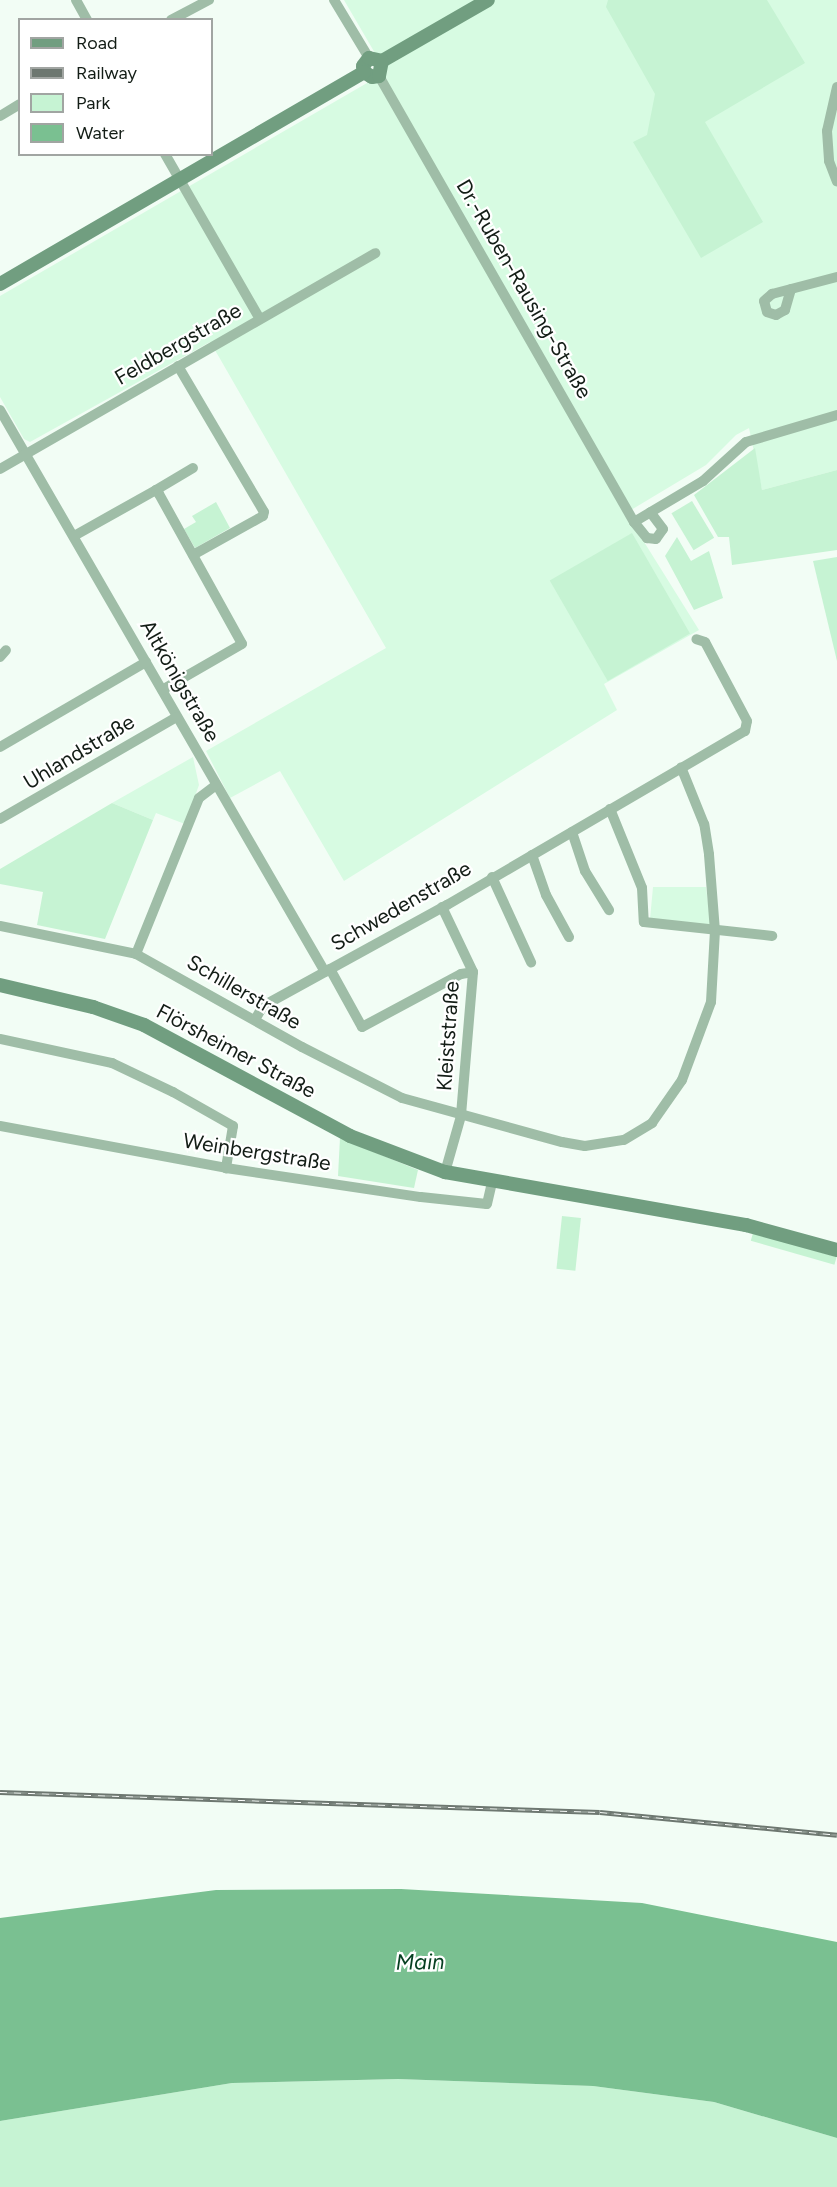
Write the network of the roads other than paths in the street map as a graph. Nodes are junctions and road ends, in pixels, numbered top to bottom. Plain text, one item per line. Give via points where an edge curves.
1 (76, 0) edge
2 (209, 0) edge
3 (334, 0) edge
4 (488, 0) edge
5 (86, 18) edge
6 (176, 18) edge
7 (375, 60) junction
8 (364, 72) junction
9 (379, 76) junction
10 (837, 87) edge
11 (18, 105) edge
12 (0, 116) edge
13 (166, 156) edge
14 (180, 179) junction
15 (837, 182) edge
16 (375, 253) dead end
17 (837, 277) edge
18 (0, 284) edge
19 (791, 289) dead end
20 (260, 319) junction
21 (178, 366) junction
22 (0, 410) edge
23 (837, 415) edge
24 (27, 454) junction
25 (193, 468) dead end
26 (0, 469) edge
27 (156, 490) junction
28 (650, 512) junction
29 (634, 522) junction
30 (75, 536) junction
31 (193, 555) junction
32 (696, 639) dead end
33 (146, 663) junction
34 (162, 690) junction
35 (177, 717) junction
36 (0, 747) edge
37 (681, 767) junction
38 (216, 785) junction
39 (610, 809) junction
40 (0, 819) edge
41 (572, 831) junction
42 (532, 855) junction
43 (492, 878) junction
44 (442, 907) junction
45 (609, 910) dead end
46 (0, 926) edge
47 (715, 931) junction
48 (772, 936) dead end
49 (569, 937) dead end
50 (136, 954) junction
51 (531, 962) dead end
52 (328, 970) junction
53 (472, 972) junction
54 (0, 985) edge
55 (256, 1018) junction
56 (0, 1039) edge
57 (461, 1116) junction
58 (0, 1126) edge
59 (226, 1168) junction
60 (445, 1172) junction
61 (492, 1183) junction
62 (837, 1250) edge

1 - 5 street
2 - 6 street
3 - 7 street
4 - 7 main road
7 - 8 main road
7 - 9 main road
8 - 9 main road
8 - 14 main road
9 - 29 street, Dr.-Ruben-Rausing-Straße
10 - 15 street via 827,131 829,161
11 - 12 street
13 - 14 street
14 - 18 main road
14 - 20 street
16 - 20 street, Feldbergstraße
17 - 19 street
20 - 21 street, Feldbergstraße
21 - 24 street, Feldbergstraße
21 - 31 street via 264,512
22 - 24 street, Altkönigstraße
23 - 28 street via 755,438 712,475
24 - 26 street, Feldbergstraße
24 - 30 street, Altkönigstraße
25 - 27 street
27 - 30 street
27 - 31 street
28 - 29 street
28 - 29 street, Dr.-Ruben-Rausing-Straße via 663,529 656,539 647,538
30 - 33 street, Altkönigstraße
31 - 34 street via 242,644
32 - 37 street, Schwedenstraße via 705,642 748,727
33 - 34 street, Altkönigstraße
33 - 36 street
34 - 35 street, Altkönigstraße
35 - 38 street, Altkönigstraße
35 - 40 street, Uhlandstraße
37 - 39 street, Schwedenstraße
37 - 47 street, Schillerstraße via 704,824
38 - 50 street via 199,798
38 - 52 street, Altkönigstraße
39 - 41 street, Schwedenstraße
39 - 47 street via 642,888 644,922
41 - 42 street, Schwedenstraße
41 - 45 street via 585,871
42 - 43 street, Schwedenstraße
42 - 49 street via 546,895
43 - 44 street, Schwedenstraße
43 - 51 street, Schwedenstraße
44 - 52 street, Schwedenstraße
44 - 53 street, Kleiststraße
46 - 50 street, Schillerstraße
47 - 48 street
47 - 57 street, Schillerstraße via 711,1002 697,1043 682,1080 663,1110 644,1130 624,1140 585,1146
50 - 55 street, Schillerstraße
52 - 53 street, Schwedenstraße via 362,1027 461,974
52 - 55 street, Schwedenstraße via 263,1006
53 - 57 street, Kleiststraße
54 - 60 main road, Flörsheimer Straße via 93,1006 144,1025 350,1136
55 - 57 street, Schillerstraße via 302,1047 402,1098
56 - 59 street via 112,1063 233,1126
57 - 60 street, Kleiststraße
58 - 59 street, Weinbergstraße
59 - 61 street, Weinbergstraße via 487,1204
60 - 61 main road, Flörsheimer Straße
61 - 62 main road, Flörsheimer Straße via 746,1225

